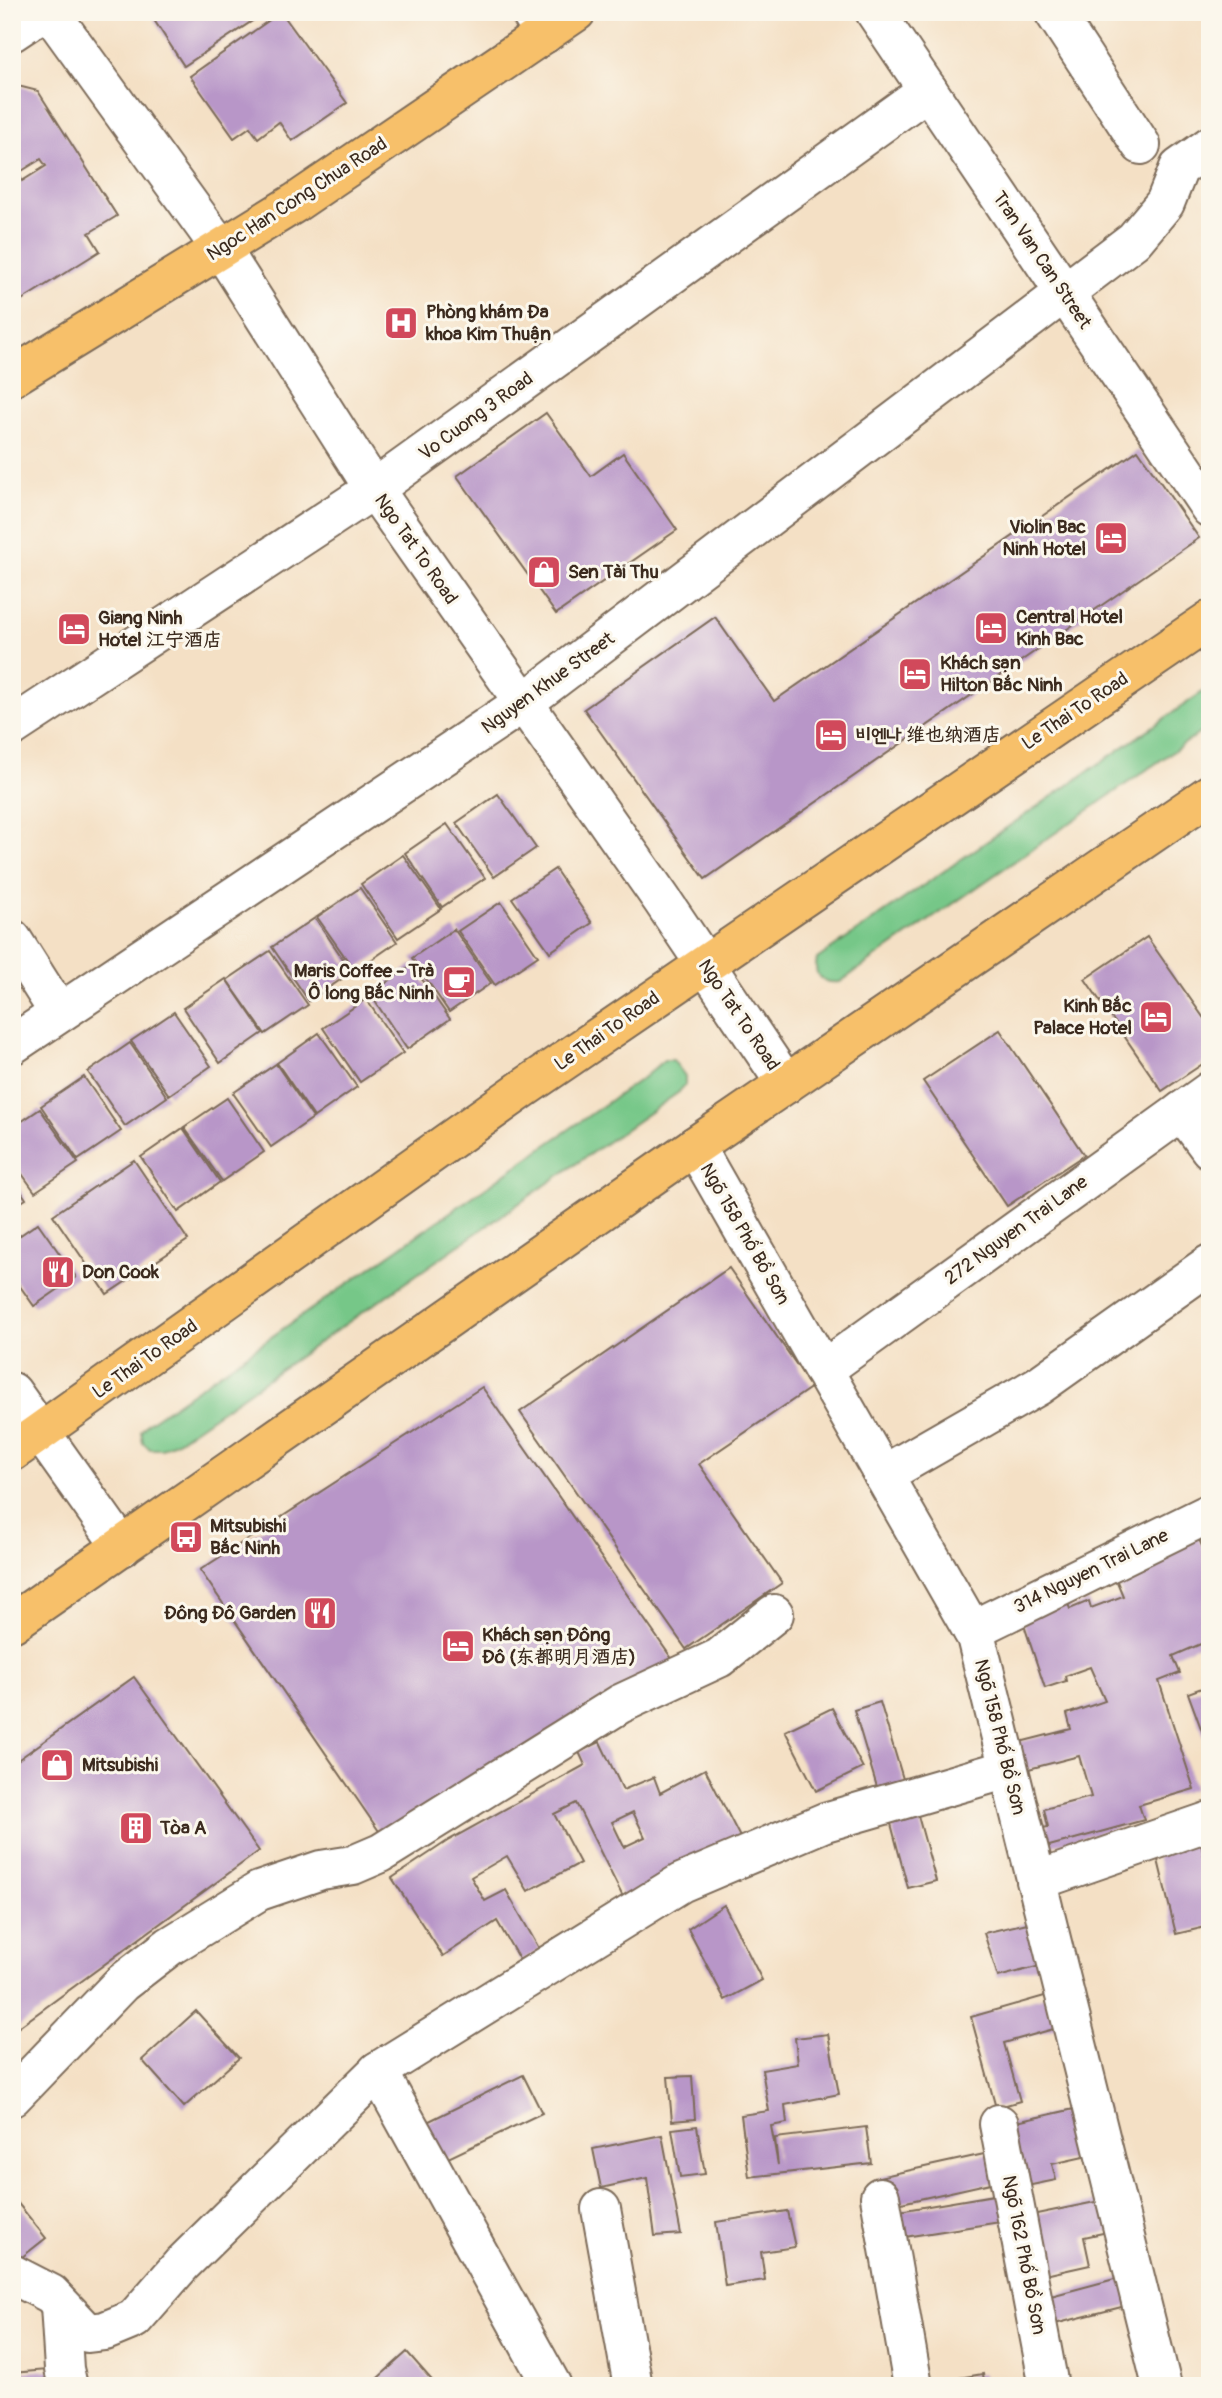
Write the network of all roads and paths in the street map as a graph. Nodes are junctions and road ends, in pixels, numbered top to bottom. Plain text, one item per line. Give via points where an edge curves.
1 (42, 12) edge
2 (50, 12) edge
3 (576, 12) edge
4 (875, 12) edge
5 (1054, 12) edge
6 (537, 23) edge
7 (12, 32) edge
8 (928, 90) junction
9 (1140, 145) dead end
10 (1210, 146) edge
11 (222, 250) junction
12 (1064, 294) junction
13 (12, 377) edge
14 (374, 489) junction
15 (1210, 508) edge
16 (1210, 620) edge
17 (523, 703) junction
18 (12, 727) edge
19 (1210, 794) edge
20 (12, 939) edge
21 (705, 963) junction
22 (59, 1013) junction
23 (12, 1045) edge
24 (786, 1084) junction
25 (1196, 1101) edge
26 (695, 1146) junction
27 (1210, 1149) edge
28 (1210, 1264) edge
29 (823, 1370) junction
30 (12, 1392) edge
31 (27, 1442) edge
32 (883, 1475) junction
33 (1210, 1513) edge
34 (122, 1547) junction
35 (774, 1614) dead end
36 (12, 1623) edge
37 (972, 1630) junction
38 (1008, 1769) junction
39 (1210, 1821) edge
40 (1036, 1881) junction
41 (378, 2071) junction
42 (12, 2097) edge
43 (999, 2124) dead end
44 (880, 2197) dead end
45 (601, 2209) dead end
46 (12, 2274) edge
47 (60, 2305) junction
48 (68, 2386) edge
49 (552, 2386) edge
50 (633, 2386) edge
51 (913, 2386) edge
52 (1049, 2386) edge
53 (1162, 2386) edge

1 - 7 street
2 - 11 street, Ngo Tat To Road
3 - 6 main road, Ngoc Han Cong Chua Road
4 - 8 street, Tran Van Can Street
5 - 9 street
6 - 11 main road, Ngoc Han Cong Chua Road
8 - 12 street, Tran Van Can Street
8 - 14 street, Vo Cuong 3 Road
10 - 12 street, Nguyen Khue Street via 1179,168 1153,221
11 - 13 main road, Ngoc Han Cong Chua Road
11 - 14 street, Ngo Tat To Road
12 - 15 street, Tran Van Can Street
12 - 17 street, Nguyen Khue Street
14 - 17 street, Ngo Tat To Road
14 - 18 street, Vo Cuong 3 Road
16 - 21 main road, Le Thai To Road
17 - 21 street, Ngo Tat To Road
17 - 22 street, Nguyen Khue Street
19 - 24 main road
20 - 22 street
21 - 24 street, Ngo Tat To Road
21 - 31 main road, Le Thai To Road
22 - 23 street, Nguyen Khue Street
24 - 26 main road
25 - 27 street
25 - 29 street, 272 Nguyen Trai Lane
26 - 29 street, Ngõ 158 Phố Bồ Sơn
26 - 34 main road
28 - 32 street via 1038,1386
29 - 32 street, Ngõ 158 Phố Bồ Sơn
30 - 31 street
31 - 34 street
32 - 37 street, Ngõ 158 Phố Bồ Sơn
33 - 37 street, 314 Nguyen Trai Lane
34 - 36 main road
35 - 42 street via 719,1658 620,1704 381,1853 259,1891 182,1938 122,1983
37 - 38 street, Ngõ 158 Phố Bồ Sơn
38 - 40 street, Ngõ 158 Phố Bồ Sơn
38 - 41 street via 824,1822 681,1883
39 - 40 street
40 - 53 street, Ngõ 158 Phố Bồ Sơn
41 - 47 street via 182,2264 134,2319 88,2333
41 - 49 street
43 - 52 street, Ngõ 162 Phố Bồ Sơn
44 - 51 street
45 - 50 street
46 - 47 street via 51,2294
47 - 48 street

